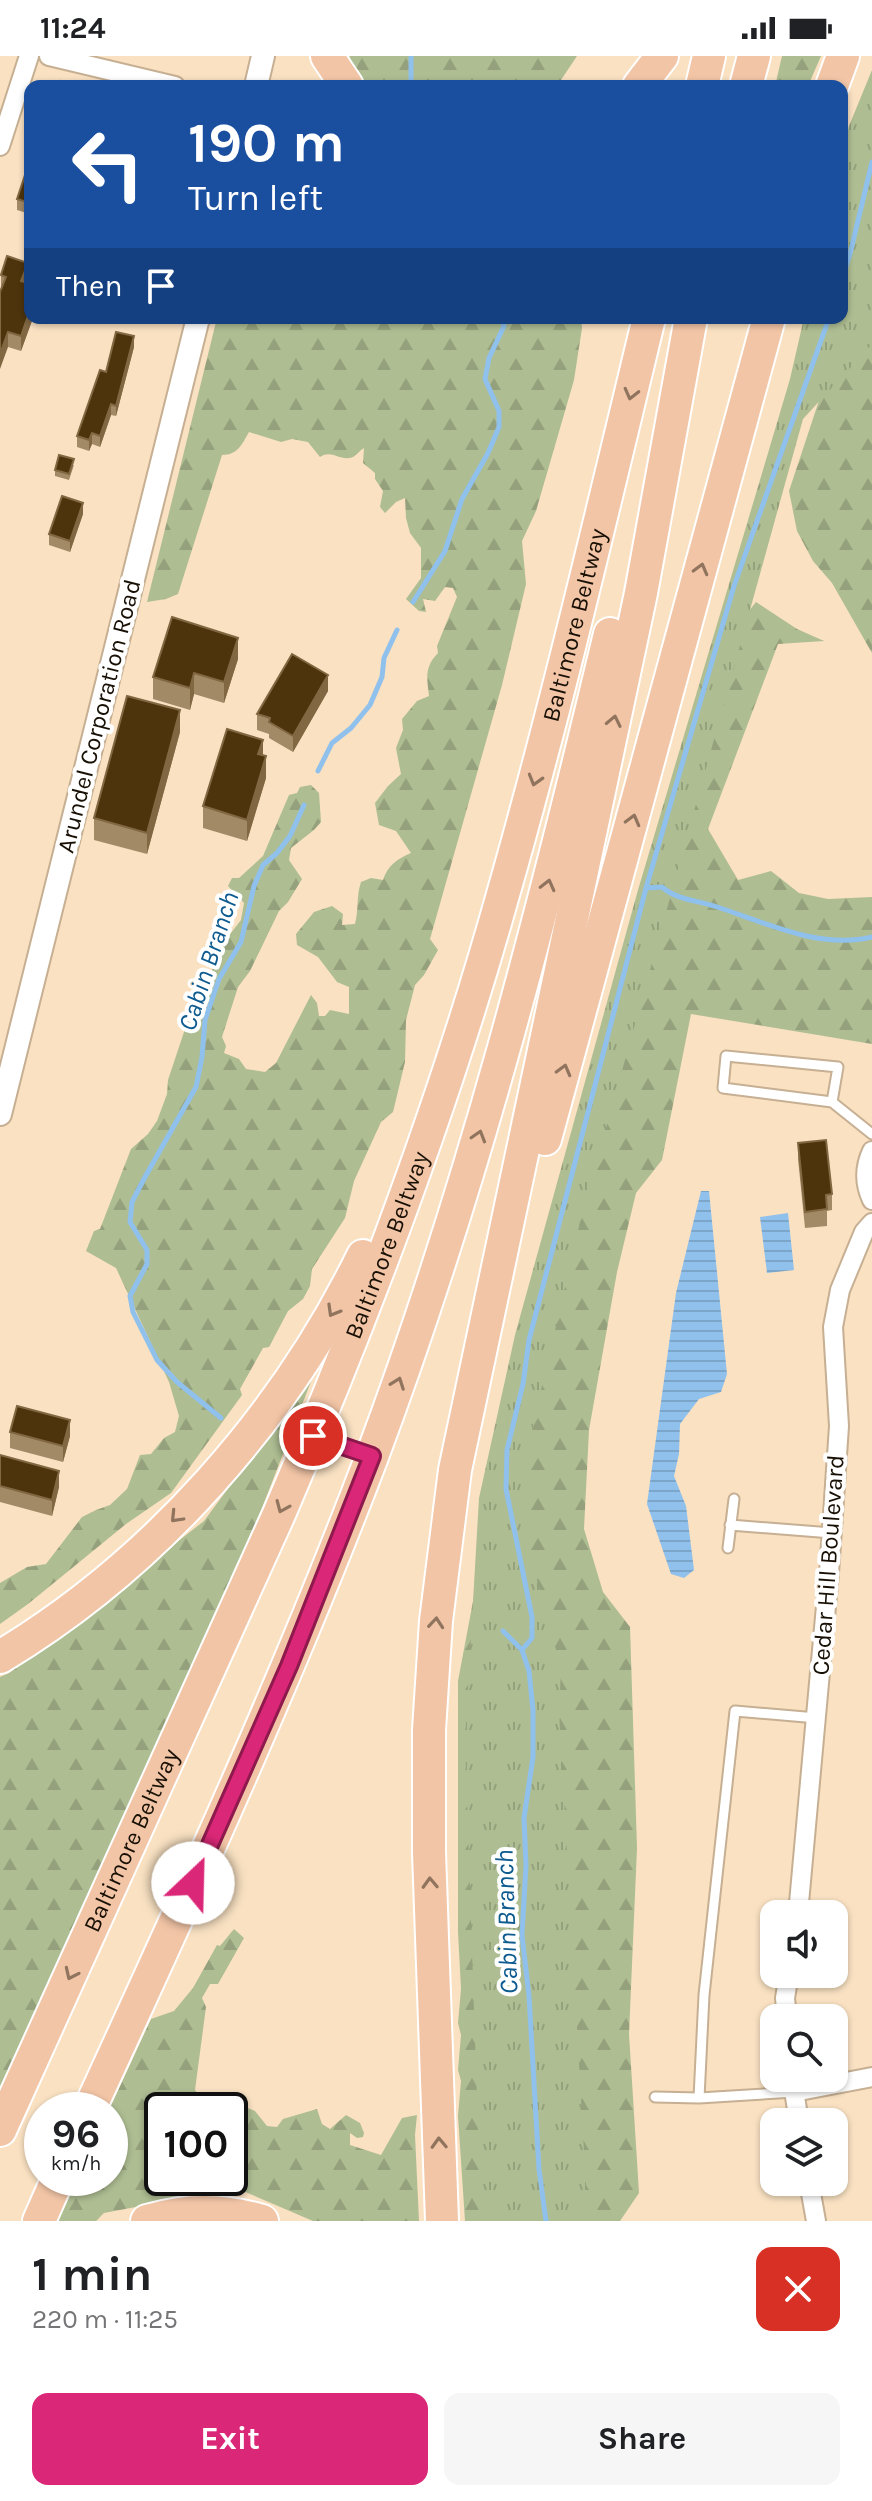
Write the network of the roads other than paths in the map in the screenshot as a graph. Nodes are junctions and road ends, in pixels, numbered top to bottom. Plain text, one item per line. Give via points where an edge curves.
1 (29, 56) edge
2 (49, 56) edge
3 (263, 56) edge
4 (327, 56) edge
5 (662, 56) edge
6 (709, 56) edge
7 (754, 56) edge
8 (843, 56) edge
9 (150, 80) edge
10 (257, 80) edge
11 (343, 80) edge
12 (644, 80) edge
13 (703, 80) edge
14 (748, 80) edge
15 (834, 80) edge
16 (0, 146) edge
17 (197, 324) edge
18 (648, 324) edge
19 (689, 324) edge
20 (690, 324) edge
21 (767, 324) edge
22 (460, 1037) junction
23 (832, 1102) junction
24 (0, 1114) edge
25 (872, 1134) edge
26 (872, 1151) edge
27 (872, 1200) edge
28 (872, 1223) edge
29 (313, 1436) junction
30 (372, 1456) junction
31 (455, 1470) junction
32 (734, 1499) dead end
33 (730, 1525) junction
34 (832, 1533) junction
35 (728, 1548) dead end
36 (0, 1657) edge
37 (817, 1718) junction
38 (799, 1900) edge
39 (872, 2077) edge
40 (848, 2079) edge
41 (760, 2090) edge
42 (97, 2092) edge
43 (655, 2097) dead end
44 (699, 2098) junction
45 (0, 2130) edge
46 (50, 2196) edge
47 (812, 2196) edge
48 (39, 2221) edge
49 (147, 2221) edge
50 (262, 2221) edge
51 (442, 2221) edge
52 (816, 2221) edge

1 - 16 street
2 - 9 street
3 - 10 street
4 - 11 highway
5 - 12 highway
6 - 13 highway
7 - 14 highway
8 - 15 highway
17 - 24 street, Arundel Corporation Road
18 -> 22 highway, Baltimore Beltway via 539,767
30 -> 19 highway, Baltimore Beltway via 461,1196 508,1035
31 -> 20 highway via 641,593
31 -> 21 highway
22 - 29 highway, Baltimore Beltway
22 -> 36 highway via 356,1272 269,1411 173,1520 121,1569 66,1614
23 - 23 lane via 723,1088 726,1056 838,1067
23 - 25 lane
26 - 27 street via 866,1167
28 - 34 street, Cedar Hill Boulevard via 840,1290 833,1327 839,1426
29 - 30 lane
29 -> 45 highway, Baltimore Beltway
30 - 42 highway, Baltimore Beltway via 289,1666
51 -> 31 highway via 429,1730
32 - 33 lane
33 - 34 lane
33 - 35 lane
34 - 37 street, Cedar Hill Boulevard
37 - 38 street, Cedar Hill Boulevard
37 - 44 lane via 735,1711 704,1995
39 - 40 street
41 - 44 lane
43 - 44 lane
46 - 48 highway
47 - 52 street
49 - 50 highway via 202,2211

